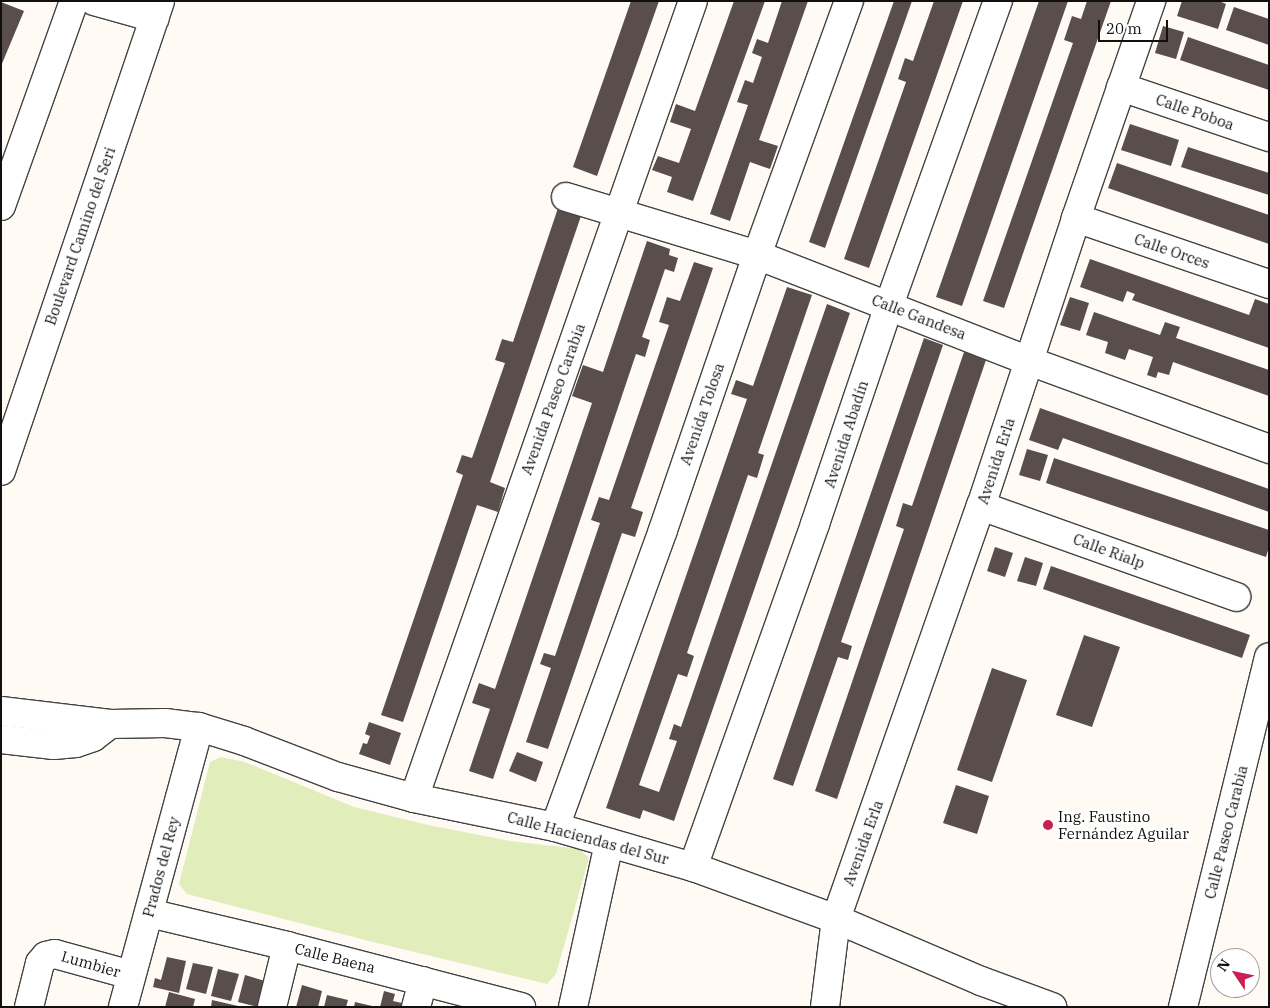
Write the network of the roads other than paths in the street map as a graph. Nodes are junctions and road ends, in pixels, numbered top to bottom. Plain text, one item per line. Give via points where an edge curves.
1 (74, 1) edge
2 (94, 1) edge
3 (692, 1) edge
4 (849, 1) edge
5 (998, 1) edge
6 (1151, 1) edge
7 (157, 9) edge
8 (1121, 87) junction
9 (1269, 136) edge
10 (566, 197) dead end
11 (1, 206) edge
12 (619, 214) junction
13 (1076, 218) junction
14 (756, 255) junction
15 (1269, 284) edge
16 (889, 305) junction
17 (1029, 361) junction
18 (1269, 449) edge
19 (1, 471) edge
20 (982, 506) junction
21 (1236, 597) dead end
22 (1269, 657) edge
23 (1, 711) edge
24 (110, 724) junction
25 (199, 727) junction
26 (1, 740) edge
27 (414, 798) junction
28 (555, 827) junction
29 (609, 843) junction
30 (693, 867) junction
31 (149, 913) junction
32 (836, 919) junction
33 (287, 946) junction
34 (131, 975) junction
35 (423, 981) junction
36 (29, 1007) edge
37 (123, 1007) edge
38 (272, 1007) edge
39 (416, 1007) edge
40 (521, 1007) edge
41 (574, 1007) edge
42 (825, 1007) edge
43 (1052, 1007) edge
44 (1182, 1007) edge

1 - 11 street
2 - 7 street
3 - 12 street, Avenida Paseo Carabia
4 - 14 street, Avenida Tolosa
5 - 16 street, Avenida Abadín
6 - 8 street, Avenida Erla
7 - 19 street, Boulevard Camino del Seri
8 - 9 street, Calle Poboa
8 - 13 street, Avenida Erla
10 - 12 street, Calle Gandesa
12 - 14 street, Calle Gandesa
12 - 27 street, Avenida Paseo Carabia
13 - 15 street, Calle Orces
13 - 17 street, Avenida Erla
14 - 16 street, Calle Gandesa
14 - 28 street, Avenida Tolosa via 663,530
16 - 17 street, Calle Gandesa
16 - 30 street, Avenida Abadín via 816,524
17 - 18 street, Calle Gandesa
17 - 20 street, Avenida Erla
20 - 21 street, Calle Rialp
20 - 32 street, Avenida Erla
22 - 44 street, Calle Paseo Carabia
23 - 24 street, Calle Haciendas del Sur
24 - 25 street, Calle Haciendas del Sur via 165,723
24 - 26 street via 92,737 76,743 54,745
25 - 27 street, Calle Haciendas del Sur via 338,777
25 - 31 street, Prados del Rey
27 - 28 street, Calle Haciendas del Sur
28 - 29 street, Calle Haciendas del Sur
29 - 30 street, Calle Haciendas del Sur
29 - 41 street
30 - 32 street, Calle Haciendas del Sur
31 - 33 street, Calle Baena
31 - 34 street, Prados del Rey
32 - 42 street, Avenida Erla
32 - 43 street, Calle Haciendas del Sur via 981,981
33 - 35 street, Calle Baena
33 - 38 street
34 - 36 street, Lumbier via 55,954 46,956 40,963
34 - 37 street, Prados del Rey
35 - 39 street
35 - 40 street, Calle Baena

